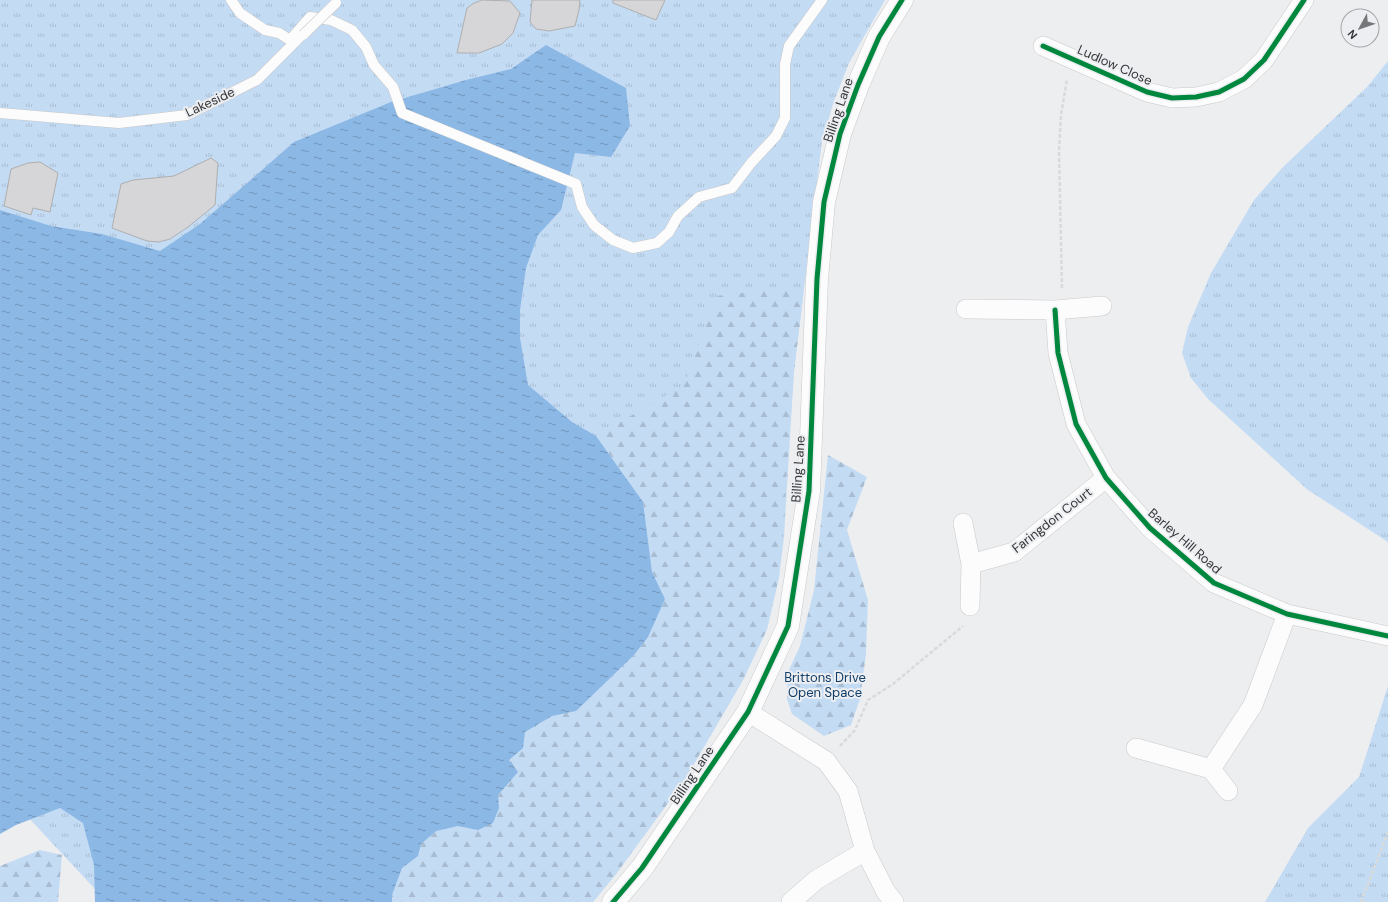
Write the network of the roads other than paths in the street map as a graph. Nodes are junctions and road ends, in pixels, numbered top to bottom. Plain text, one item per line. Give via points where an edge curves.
1 (231, 0) edge
2 (822, 0) edge
3 (902, 0) edge
4 (1304, 0) edge
5 (338, 1) edge
6 (1043, 46) dead end
7 (0, 113) edge
8 (1102, 306) dead end
9 (966, 309) dead end
10 (1055, 310) junction
11 (1106, 478) junction
12 (963, 523) dead end
13 (971, 564) junction
14 (970, 606) road end
15 (1287, 614) junction
16 (1388, 636) edge
17 (748, 712) junction
18 (1136, 748) dead end
19 (1211, 769) junction
20 (1228, 791) dead end
21 (865, 852) junction
22 (613, 902) edge
23 (791, 902) edge
24 (894, 902) edge

1 - 2 lane via 240,13 265,30 278,33 290,40 310,17 331,20 352,30 366,47 374,65 393,87 402,113 576,184 582,207 594,225 613,240 633,248 657,243 669,232 678,216 699,197 732,188 776,136 785,118 785,64 789,46
3 - 17 street, Billing Lane via 879,38 858,85 832,165 824,202 817,279 809,491 788,626
4 - 6 street, Ludlow Close via 1264,60 1244,79 1219,92 1196,97 1172,98 1147,92
5 - 7 lane, Lakeside, bridge via 257,80 187,114 119,123
8 - 10 street
9 - 10 street
10 - 11 street, Barley Hill Road via 1058,353 1076,424
11 - 13 street, Faringdon Court via 1014,552
11 - 15 street, Barley Hill Road via 1150,528 1214,583
12 - 13 street
13 - 14 street
15 - 16 street, Barley Hill Road
15 - 19 street via 1253,705
17 - 21 street via 826,761 848,791
17 - 22 street, Billing Lane via 642,868
18 - 19 street
19 - 20 street
21 - 23 street via 816,880
21 - 24 street

